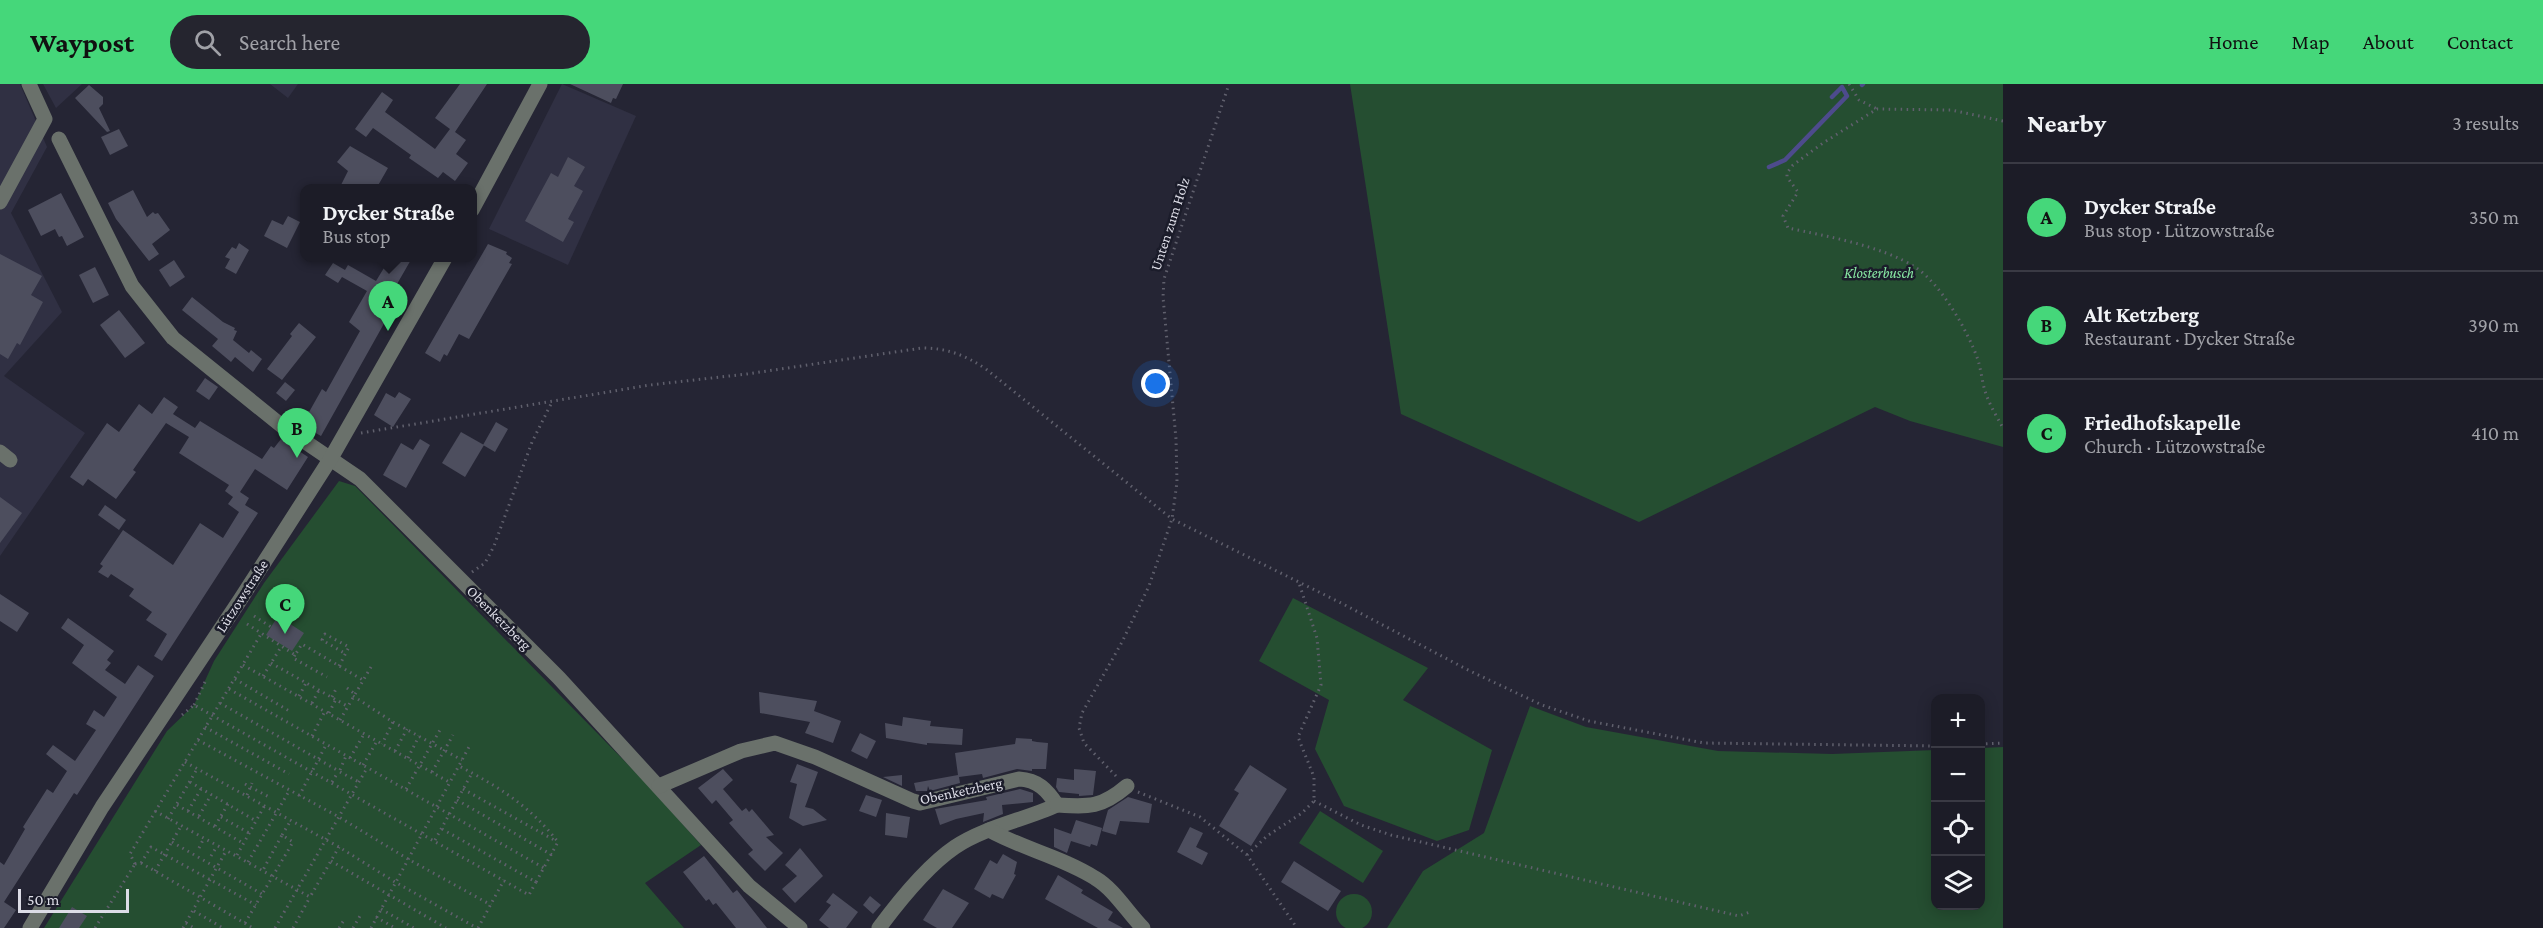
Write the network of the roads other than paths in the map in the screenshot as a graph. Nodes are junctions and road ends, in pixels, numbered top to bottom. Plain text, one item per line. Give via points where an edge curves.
1 (29, 84) edge
2 (540, 84) edge
3 (59, 139) dead end
4 (477, 201) edge
5 (0, 202) edge
6 (443, 262) edge
7 (331, 458) junction
8 (659, 786) junction
9 (1127, 786) road end
10 (1057, 805) junction
11 (989, 830) junction
12 (30, 928) edge
13 (800, 928) edge
14 (879, 928) edge
15 (1143, 928) edge

1 - 5 street via 45,119
2 - 4 street
3 - 7 street, Obenketzberg via 132,286 173,338 282,426
6 - 7 street, Lützowstraße
7 - 8 street, Obenketzberg via 360,479 461,579
7 - 12 street, Lützowstraße via 102,807
8 - 10 street, Obenketzberg via 769,743 815,757 913,801 1028,779 1042,786
8 - 13 street, Obenketzberg via 749,886
9 - 10 street via 1090,807
10 - 11 street
11 - 14 street via 954,848 910,890
11 - 15 street via 1097,879

